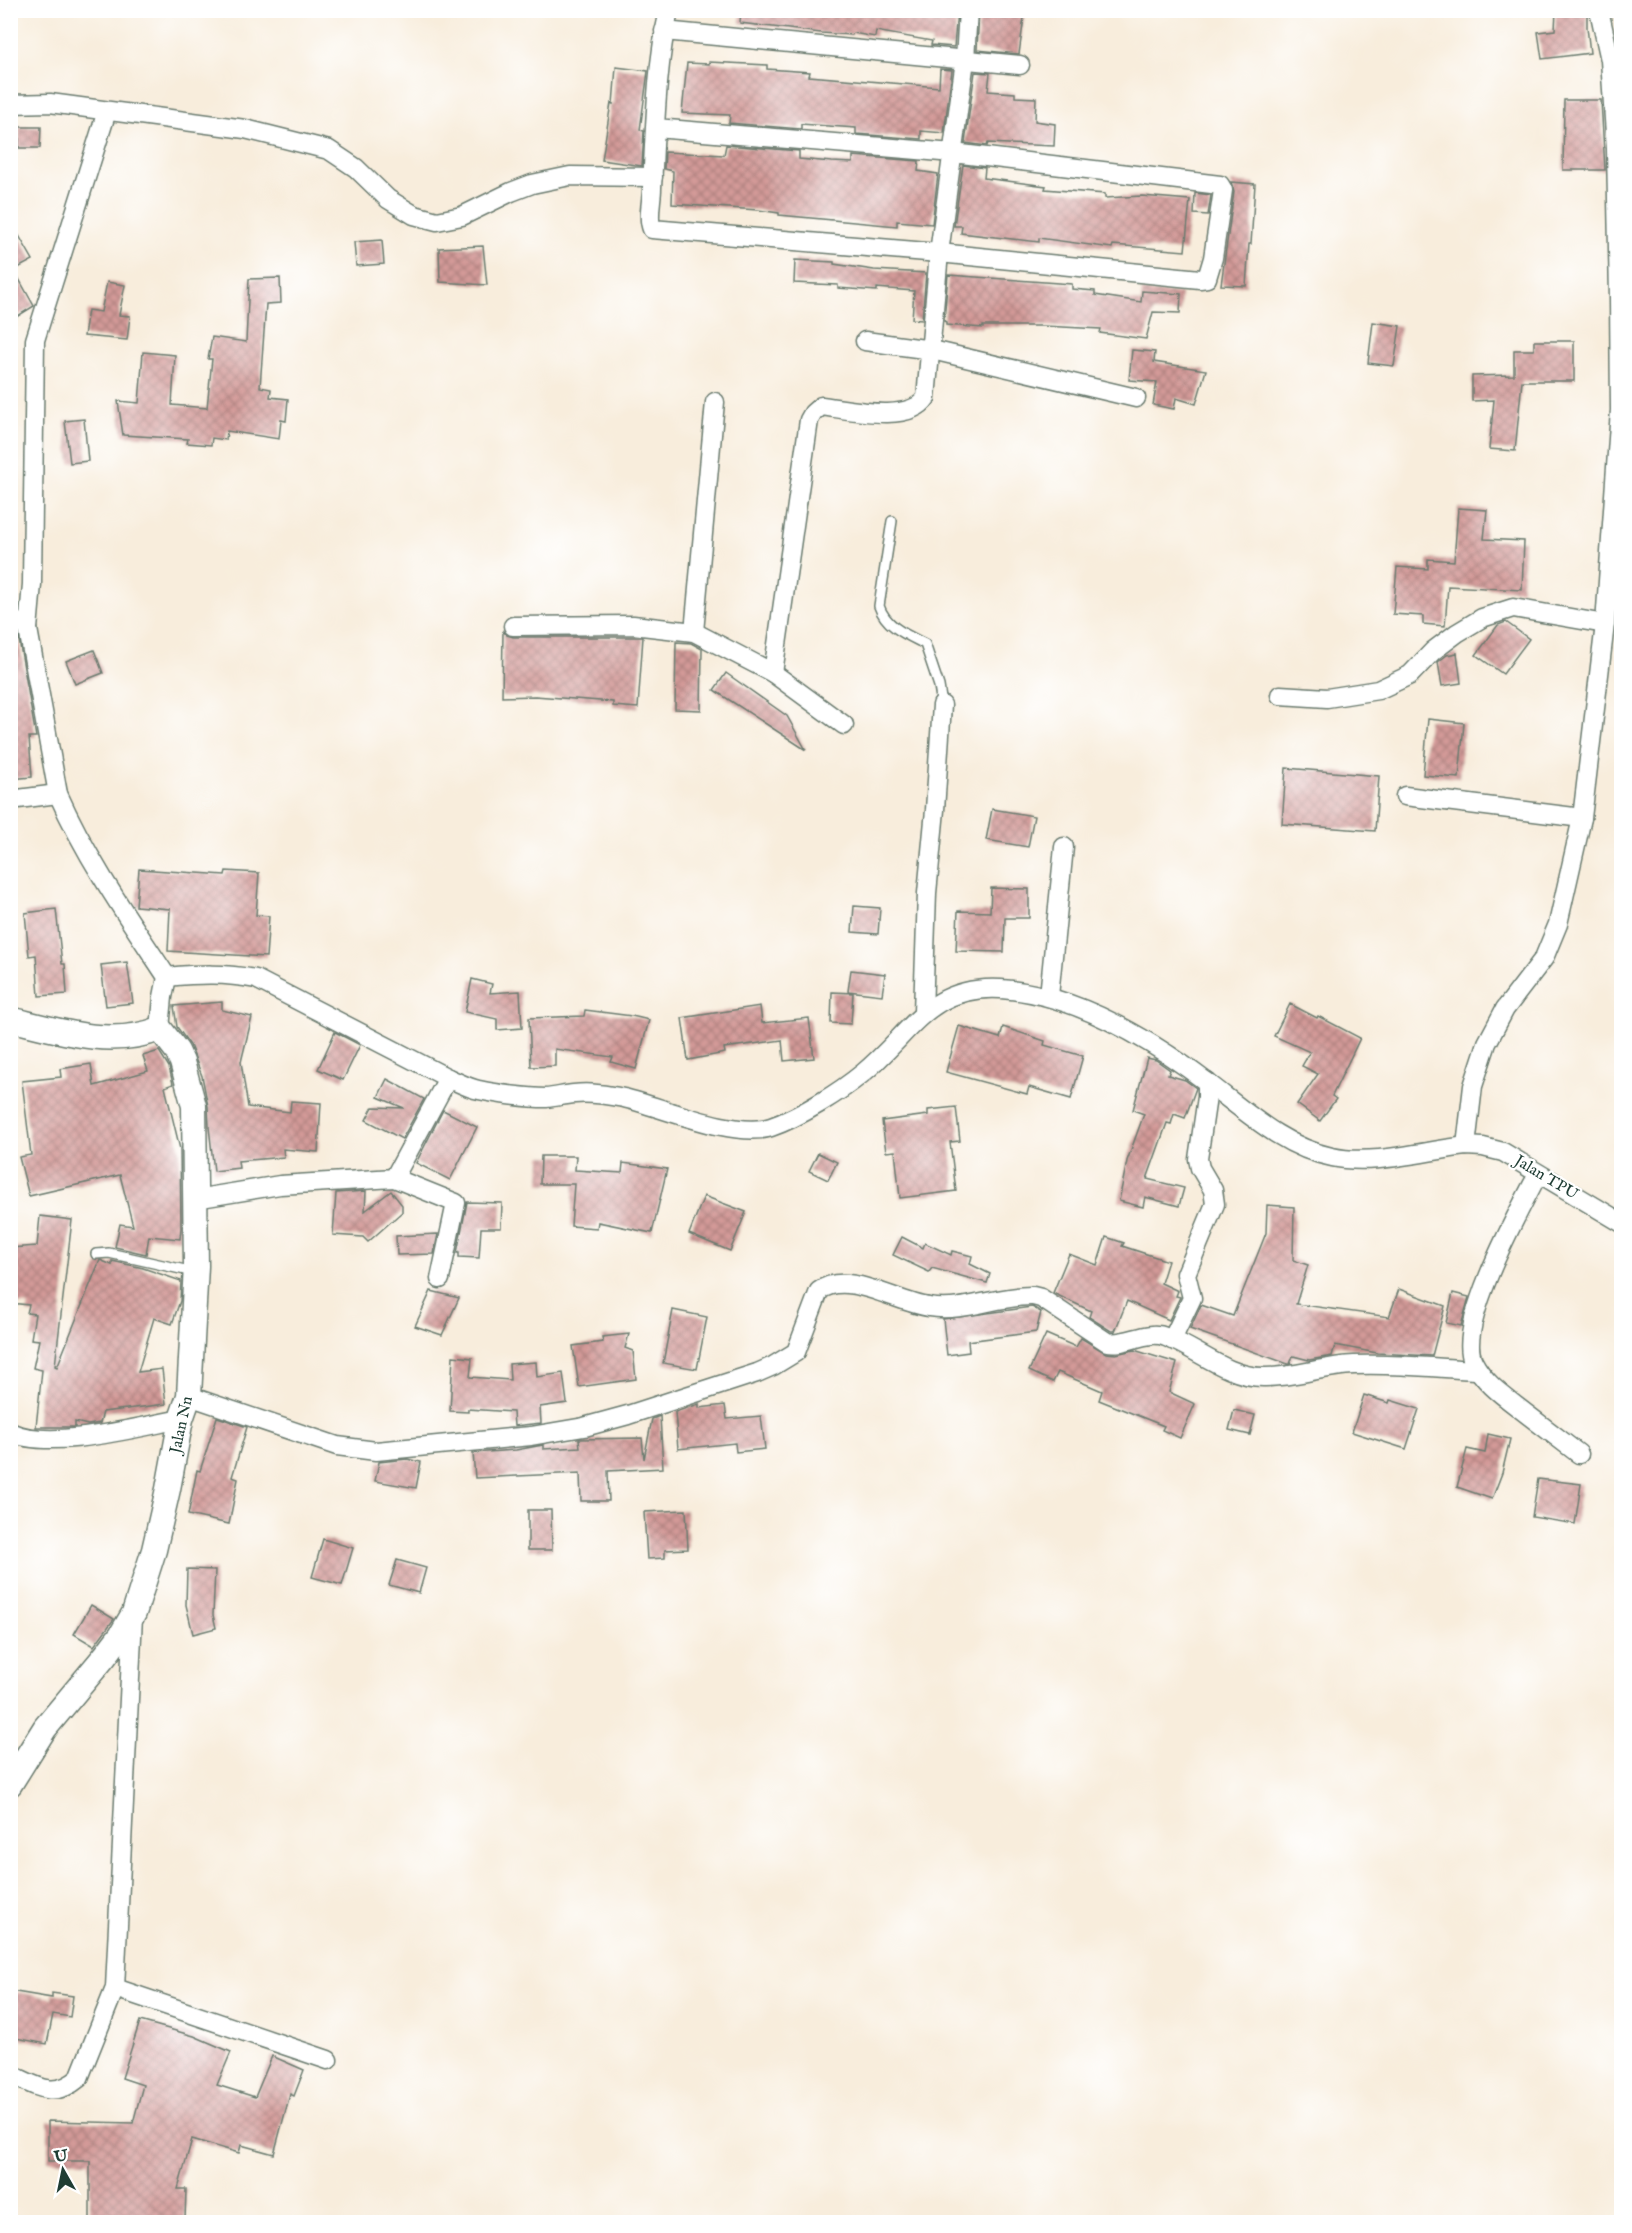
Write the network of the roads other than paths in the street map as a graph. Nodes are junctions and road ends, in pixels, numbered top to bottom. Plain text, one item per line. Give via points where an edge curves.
1 (669, 10) edge
2 (968, 10) edge
3 (1599, 10) edge
4 (664, 31) junction
5 (964, 60) junction
6 (1616, 62) edge
7 (1020, 65) dead end
8 (10, 104) edge
9 (107, 111) junction
10 (656, 128) junction
11 (953, 153) junction
12 (653, 177) junction
13 (939, 253) junction
14 (866, 341) dead end
15 (932, 350) junction
16 (1136, 399) dead end
17 (715, 402) dead end
18 (891, 521) dead end
19 (10, 619) edge
20 (1605, 624) junction
21 (513, 626) dead end
22 (27, 629) junction
23 (694, 633) junction
24 (773, 673) junction
25 (1280, 695) dead end
26 (942, 705) joint
27 (844, 725) dead end
28 (58, 794) junction
29 (1405, 796) dead end
30 (10, 800) edge
31 (1582, 818) junction
32 (1064, 847) dead end
33 (167, 977) junction
34 (1049, 996) junction
35 (923, 1012) junction
36 (10, 1019) edge
37 (160, 1029) junction
38 (448, 1078) junction
39 (1207, 1082) junction
40 (1466, 1146) junction
41 (1538, 1173) junction
42 (394, 1178) junction
43 (195, 1199) junction
44 (1620, 1221) edge
45 (96, 1254) dead end
46 (196, 1272) junction
47 (440, 1279) dead end
48 (1172, 1340) junction
49 (1478, 1370) junction
50 (185, 1407) junction
51 (10, 1432) edge
52 (1579, 1454) dead end
53 (134, 1613) junction
54 (10, 1784) edge
55 (115, 1988) junction
56 (328, 2060) dead end
57 (10, 2074) edge

1 - 4 street
2 - 5 street
3 - 6 street
4 - 5 street
4 - 10 street
5 - 7 street
5 - 11 street
6 - 20 street via 1620,410
8 - 9 street via 50,103
9 - 12 street via 245,129 329,150 356,168 388,199 414,215 437,221 462,216 532,184 570,176
9 - 22 street via 35,340 33,584
10 - 11 street
10 - 12 street
11 - 13 street
11 - 13 street via 1220,185 1223,190 1213,258 1204,279
12 - 13 street via 652,229
13 - 15 street
14 - 15 street
15 - 16 street
15 - 24 street via 926,398 918,407 892,414 821,406 809,420
17 - 23 street
18 - 26 lane via 879,606 882,616 898,631 925,644
19 - 22 street
20 - 25 street via 1513,608 1482,618 1456,633 1410,675 1378,690 1327,698
20 - 31 street
21 - 23 street via 633,625
22 - 28 street
23 - 24 street
24 - 27 street
26 - 35 street via 927,893
28 - 30 street
28 - 33 street via 114,898
29 - 31 street
31 - 40 street via 1558,924 1544,958 1505,1009 1487,1043 1473,1086
32 - 34 street
33 - 37 street
33 - 38 street, Jalan TPU via 207,973 256,979
34 - 35 street, Jalan TPU via 975,989 951,995
34 - 39 street, Jalan TPU via 1134,1032
35 - 38 street, Jalan TPU via 864,1073 833,1095 770,1128 704,1122 625,1098 598,1094 546,1098 477,1090
36 - 37 street via 84,1037 147,1034
37 - 43 street, Jalan Nn via 182,1062 194,1106
38 - 42 street
39 - 40 street, Jalan TPU via 1293,1143 1328,1157 1352,1161
39 - 48 street via 1198,1159 1213,1190 1215,1204 1186,1274 1192,1298
40 - 41 street, Jalan TPU via 1503,1152
41 - 44 street, Jalan TPU
41 - 49 street via 1480,1296 1471,1345
42 - 43 street via 280,1185
42 - 47 street via 456,1203
43 - 46 street, Jalan Nn
45 - 46 lane via 109,1253
46 - 50 street, Jalan Nn
48 - 49 street via 1248,1376 1286,1376 1355,1365
48 - 50 street via 1156,1335 1107,1342 1033,1296 929,1308 870,1289 834,1283 819,1291 796,1352 787,1359 737,1380 584,1427 376,1451 337,1446
49 - 52 street via 1510,1401
50 - 51 street via 71,1439 21,1437
50 - 53 street, Jalan Nn via 154,1550
53 - 54 street, Jalan Nn via 105,1656 45,1728
53 - 55 street
55 - 56 street
55 - 57 street via 79,2078 69,2086 45,2090

